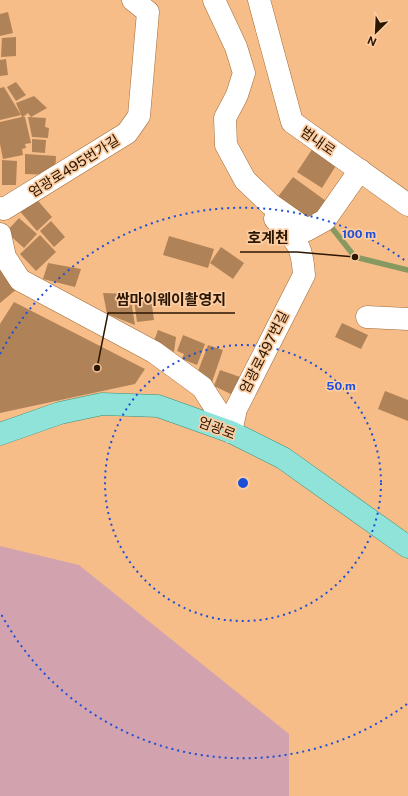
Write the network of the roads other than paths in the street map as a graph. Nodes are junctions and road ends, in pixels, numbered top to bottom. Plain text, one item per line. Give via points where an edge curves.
1 (214, 0) edge
2 (259, 0) edge
3 (147, 4) edge
4 (360, 170) junction
5 (245, 180) junction
6 (404, 199) edge
7 (0, 208) edge
8 (0, 234) edge
9 (367, 317) dead end
10 (408, 319) edge
11 (231, 432) junction
12 (0, 434) edge
13 (408, 547) edge

1 - 5 street via 236,47 244,73 237,95 225,118 226,145
2 - 4 street, 범내로 via 292,122
3 - 7 street, 엄광로495번가길 via 139,116 127,133 4,209
4 - 5 street via 325,220 307,230 270,204
4 - 6 street, 범내로
5 - 11 street, 엄광로497번길 via 236,190 249,203 270,214 296,240 302,256 304,275 236,409
8 - 11 street via 5,257 20,280 154,352 202,387
9 - 10 street
11 - 12 main road, 엄광로 via 158,406 102,404 60,413
11 - 13 main road, 엄광로 via 283,458

